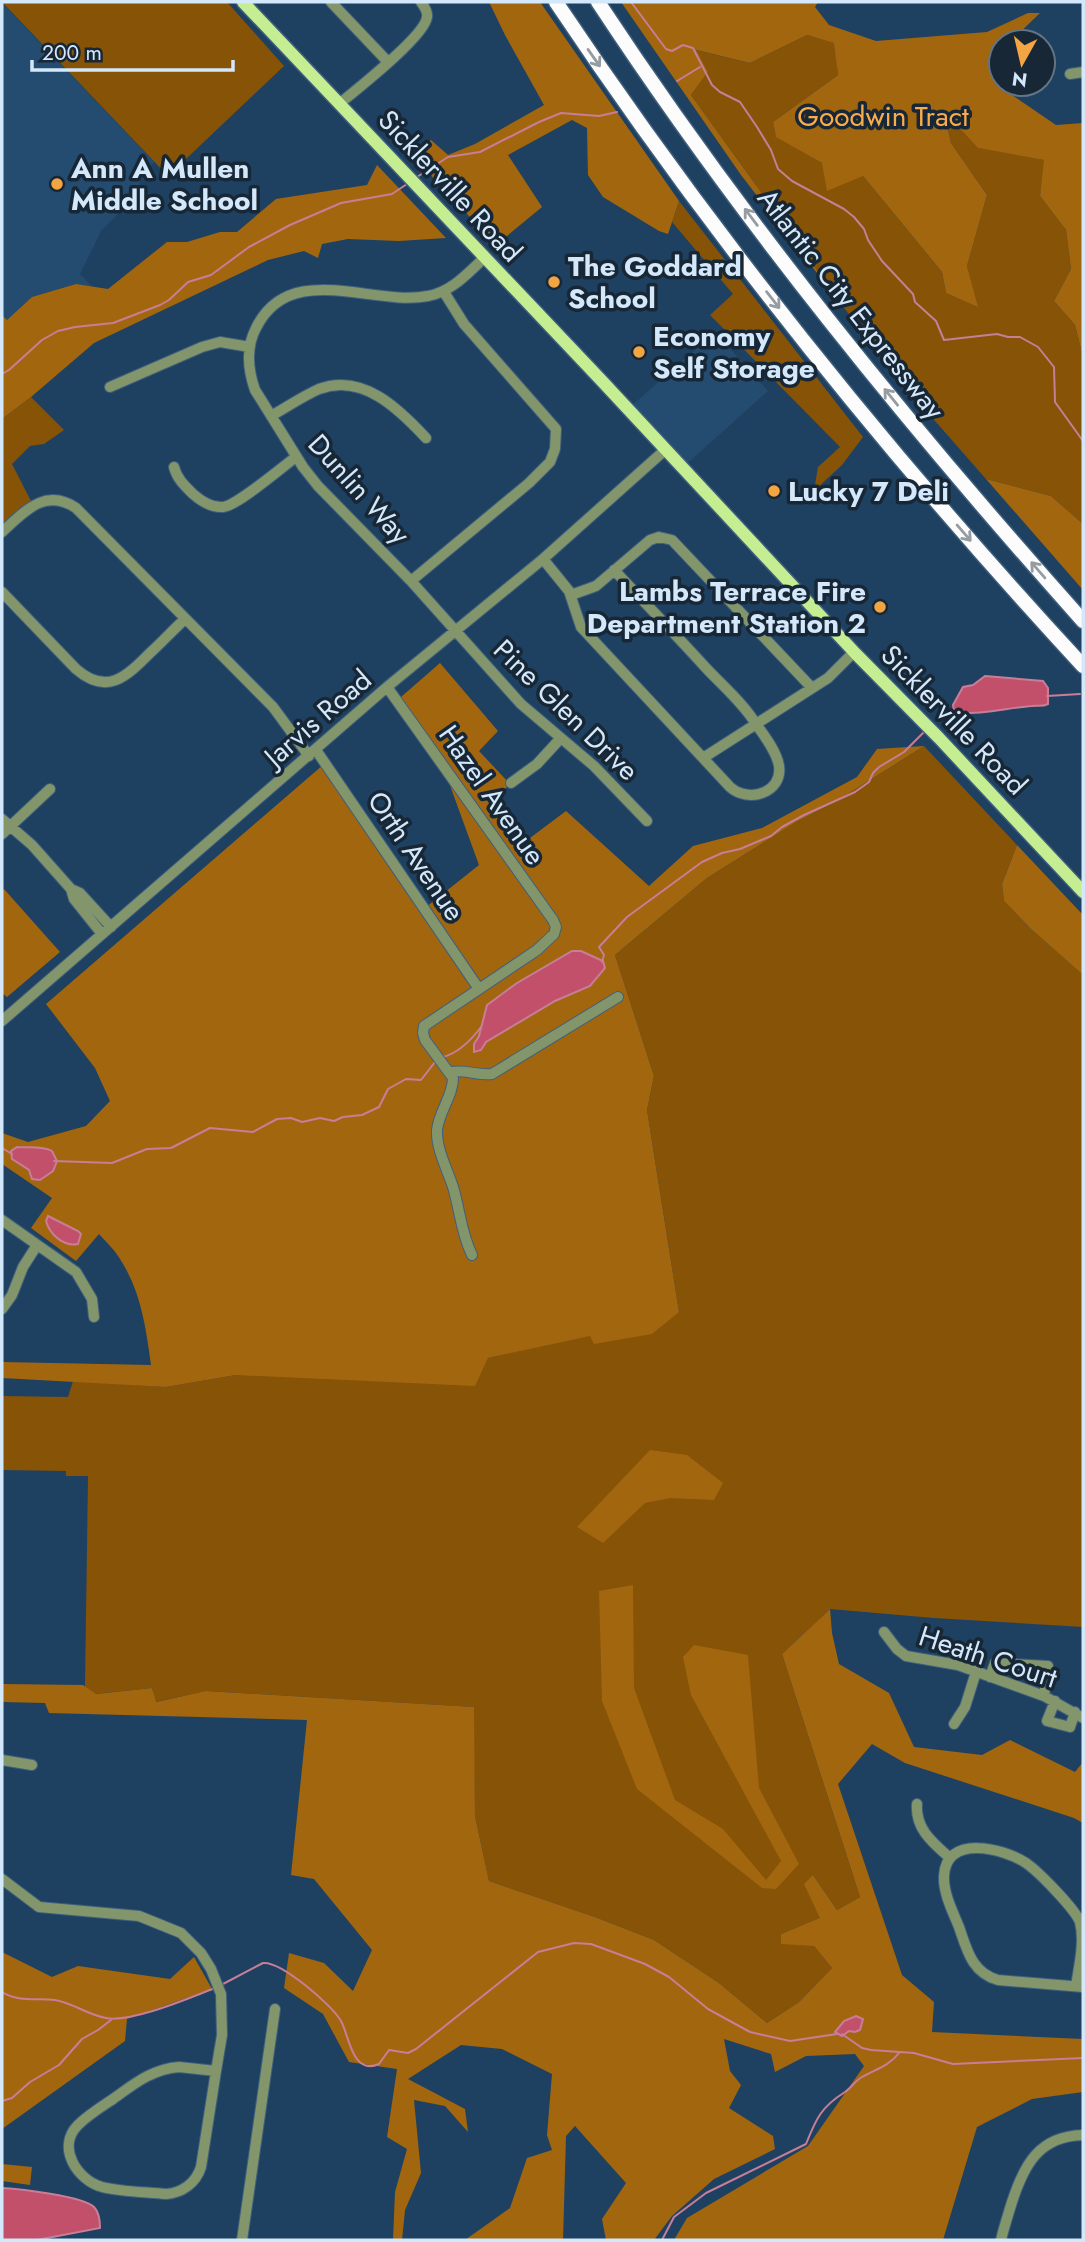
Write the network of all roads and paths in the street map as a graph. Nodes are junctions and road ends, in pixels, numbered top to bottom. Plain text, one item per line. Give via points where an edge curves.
1 (243, 2) edge
2 (331, 2) edge
3 (421, 2) edge
4 (555, 2) edge
5 (598, 2) edge
6 (388, 62) junction
7 (1083, 72) edge
8 (1070, 74) dead end
9 (339, 104) junction
10 (484, 258) junction
11 (444, 292) junction
12 (250, 347) junction
13 (110, 387) dead end
14 (271, 416) junction
15 (426, 438) dead end
16 (665, 450) junction
17 (296, 457) junction
18 (174, 467) dead end
19 (2, 532) edge
20 (543, 559) junction
21 (614, 570) junction
22 (411, 580) junction
23 (2, 592) edge
24 (571, 595) junction
25 (185, 619) junction
26 (1083, 621) edge
27 (455, 631) junction
28 (854, 652) junction
29 (1083, 666) edge
30 (387, 687) junction
31 (812, 688) junction
32 (757, 724) junction
33 (560, 739) junction
34 (313, 753) junction
35 (703, 758) junction
36 (512, 783) dead end
37 (50, 789) dead end
38 (2, 819) edge
39 (647, 821) dead end
40 (11, 826) junction
41 (2, 834) edge
42 (71, 889) junction
43 (1083, 892) edge
44 (111, 926) junction
45 (102, 934) junction
46 (479, 989) junction
47 (618, 997) dead end
48 (2, 1021) edge
49 (451, 1072) junction
50 (2, 1220) edge
51 (37, 1245) junction
52 (472, 1255) dead end
53 (2, 1309) edge
54 (94, 1317) dead end
55 (884, 1632) dead end
56 (976, 1672) junction
57 (990, 1677) junction
58 (1044, 1696) junction
59 (1055, 1701) junction
60 (1079, 1715) edge
61 (954, 1724) dead end
62 (2, 1760) edge
63 (32, 1765) dead end
64 (917, 1804) dead end
65 (950, 1858) junction
66 (2, 1879) edge
67 (1080, 1987) edge
68 (275, 2010) dead end
69 (216, 2071) junction
70 (1083, 2135) edge
71 (242, 2240) edge
72 (1001, 2240) edge

1 - 9 main road, Sicklerville Road
2 - 6 street
3 - 6 street via 427,17 422,29
4 -> 29 highway, Atlantic City Expressway via 663,156 828,371
26 -> 5 highway, Atlantic City Expressway via 946,463 815,301 698,146
6 - 9 street
7 - 8 street
9 - 10 main road, Sicklerville Road
10 - 11 street, Dunlin Way
10 - 16 main road, Sicklerville Road
11 - 12 street, Dunlin Way via 412,299 337,289 307,291 271,307 259,321
11 - 22 street via 464,324 556,429 555,449 550,462 528,483
12 - 13 street via 220,342 202,346
12 - 14 street, Dunlin Way via 250,377
14 - 15 street via 317,390 339,385 382,397
14 - 17 street, Dunlin Way
16 - 20 street, Jarvis Road
16 - 28 main road, Sicklerville Road
17 - 18 street via 224,507 198,498
17 - 22 street, Dunlin Way via 318,486
19 - 25 street, Orth Avenue via 37,503 70,504
20 - 24 street
20 - 27 street, Jarvis Road
21 - 24 street via 596,586
21 - 31 street via 650,540 672,540
21 - 32 street
22 - 27 street, Dunlin Way
23 - 25 street via 80,673 99,681 128,675
24 - 35 street via 581,627
25 - 34 street, Orth Avenue
27 - 30 street, Jarvis Road
27 - 33 street, Pine Glen Drive via 521,704
28 - 31 street
28 - 43 main road, Sicklerville Road
30 - 34 street, Jarvis Road
30 - 46 street, Hazel Avenue via 553,920 554,934 537,950
31 - 32 street
32 - 35 street
32 - 35 street via 779,765 777,780 766,790 755,796 739,794
33 - 36 street
33 - 39 street, Pine Glen Drive
34 - 44 street, Jarvis Road
34 - 46 street, Orth Avenue
37 - 40 street
38 - 40 street
40 - 41 street
40 - 42 street
42 - 44 street
42 - 45 street
44 - 45 street, Jarvis Road
45 - 48 street, Jarvis Road
46 - 49 street via 424,1026 425,1040
47 - 49 street via 492,1074
49 - 52 street via 453,1085 437,1134
50 - 51 street
51 - 53 street
51 - 54 street via 76,1272 92,1299
55 - 56 street, Heath Court via 906,1656
56 - 57 street, Heath Court
56 - 61 street via 965,1707
57 - 58 street, Heath Court
57 - 58 street via 995,1663 1048,1666
58 - 59 street, Heath Court
59 - 60 street, Heath Court
59 - 60 street via 1047,1721 1070,1727
62 - 63 street
64 - 65 street via 921,1828
65 - 67 street via 944,1885 978,1969 998,1980
65 - 67 street via 963,1849 981,1848 1015,1857 1034,1870 1079,1922
66 - 69 street via 39,1907 139,1916 181,1933 201,1953 221,1994 222,2035
68 - 71 street
69 - 69 street via 197,2178 175,2194 166,2194 102,2187 81,2176 69,2143 77,2126 92,2114 147,2075 179,2067
70 - 72 street via 1054,2141 1028,2162

